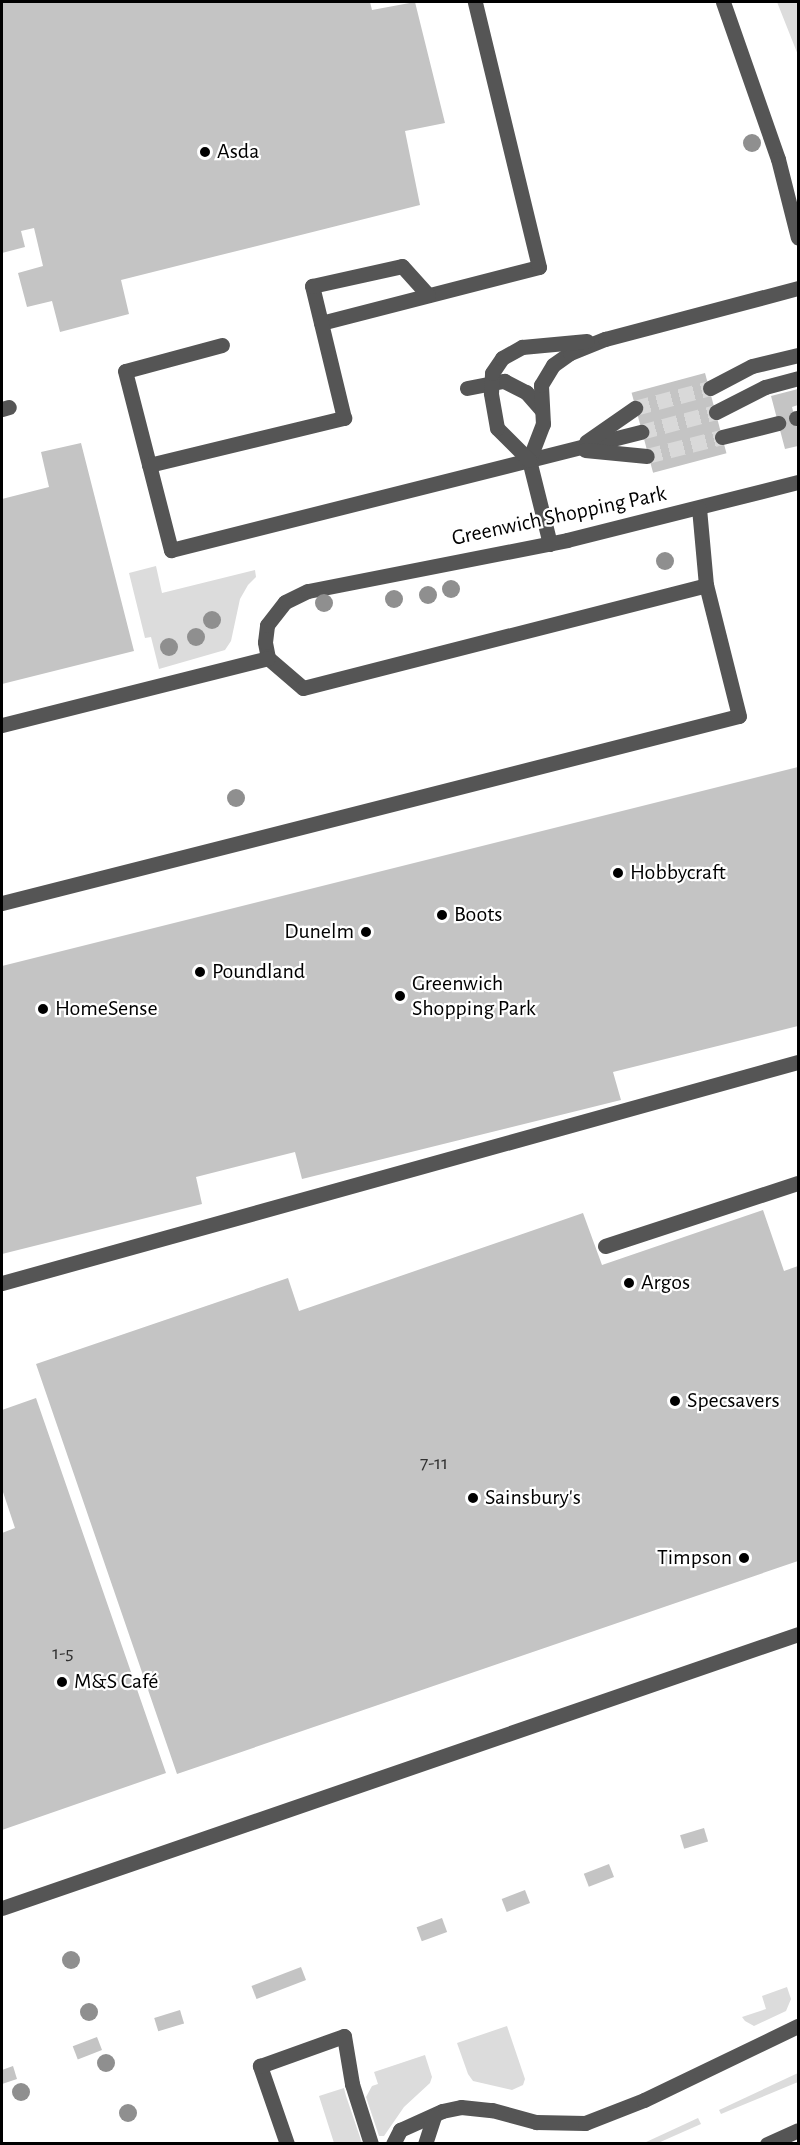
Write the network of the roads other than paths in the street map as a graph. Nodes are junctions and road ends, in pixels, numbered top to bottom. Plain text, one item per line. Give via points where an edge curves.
1 (475, 2) edge
2 (723, 2) edge
3 (798, 238) edge
4 (798, 288) edge
5 (428, 295) junction
6 (321, 323) junction
7 (605, 339) junction
8 (222, 345) dead end
9 (798, 355) edge
10 (798, 378) edge
11 (491, 382) junction
12 (467, 388) dead end
13 (710, 388) tunnel mouth
14 (635, 408) tunnel mouth
15 (540, 409) junction
16 (716, 412) tunnel mouth
17 (778, 423) dead end
18 (641, 432) tunnel mouth
19 (722, 437) tunnel mouth
20 (576, 449) junction
21 (647, 456) tunnel mouth
22 (529, 460) junction
23 (149, 465) junction
24 (798, 482) edge
25 (699, 508) junction
26 (550, 544) junction
27 (706, 585) junction
28 (268, 658) junction
29 (2, 725) edge
30 (2, 903) edge
31 (798, 1062) edge
32 (798, 1183) edge
33 (605, 1246) dead end
34 (2, 1283) edge
35 (798, 1634) edge
36 (2, 1908) edge
37 (798, 2026) edge
38 (434, 2116) junction
39 (798, 2130) edge
40 (287, 2144) edge
41 (371, 2144) edge
42 (393, 2144) edge
43 (425, 2144) edge
44 (767, 2144) edge

1 - 5 street via 539,267
2 - 3 street via 778,159
4 - 7 street
5 - 6 street
5 - 6 street via 402,266 312,286
6 - 23 street via 344,418
7 - 11 street via 522,347 502,358
7 - 15 street via 570,353 553,365 541,385
8 - 23 street via 125,371
9 - 13 street via 752,366
10 - 16 street via 765,387
11 - 12 street
11 - 15 street via 504,381 526,392
11 - 22 street via 497,428
14 - 20 street
15 - 22 street via 543,424
17 - 19 street
18 - 20 street
20 - 21 street
20 - 22 street
22 - 23 street via 171,550
22 - 26 street
24 - 25 street, Greenwich Shopping Park
25 - 26 street, Greenwich Shopping Park
25 - 27 street
26 - 28 street, Greenwich Shopping Park via 308,591 285,602 267,625
27 - 28 street via 303,688
27 - 30 street via 739,716
28 - 29 street
31 - 34 street
32 - 33 street
35 - 36 street
37 - 38 street via 644,2100 585,2123 536,2122 492,2110 461,2107
38 - 42 street via 400,2130
38 - 43 street
39 - 44 street
40 - 41 street via 260,2066 344,2036 352,2084

